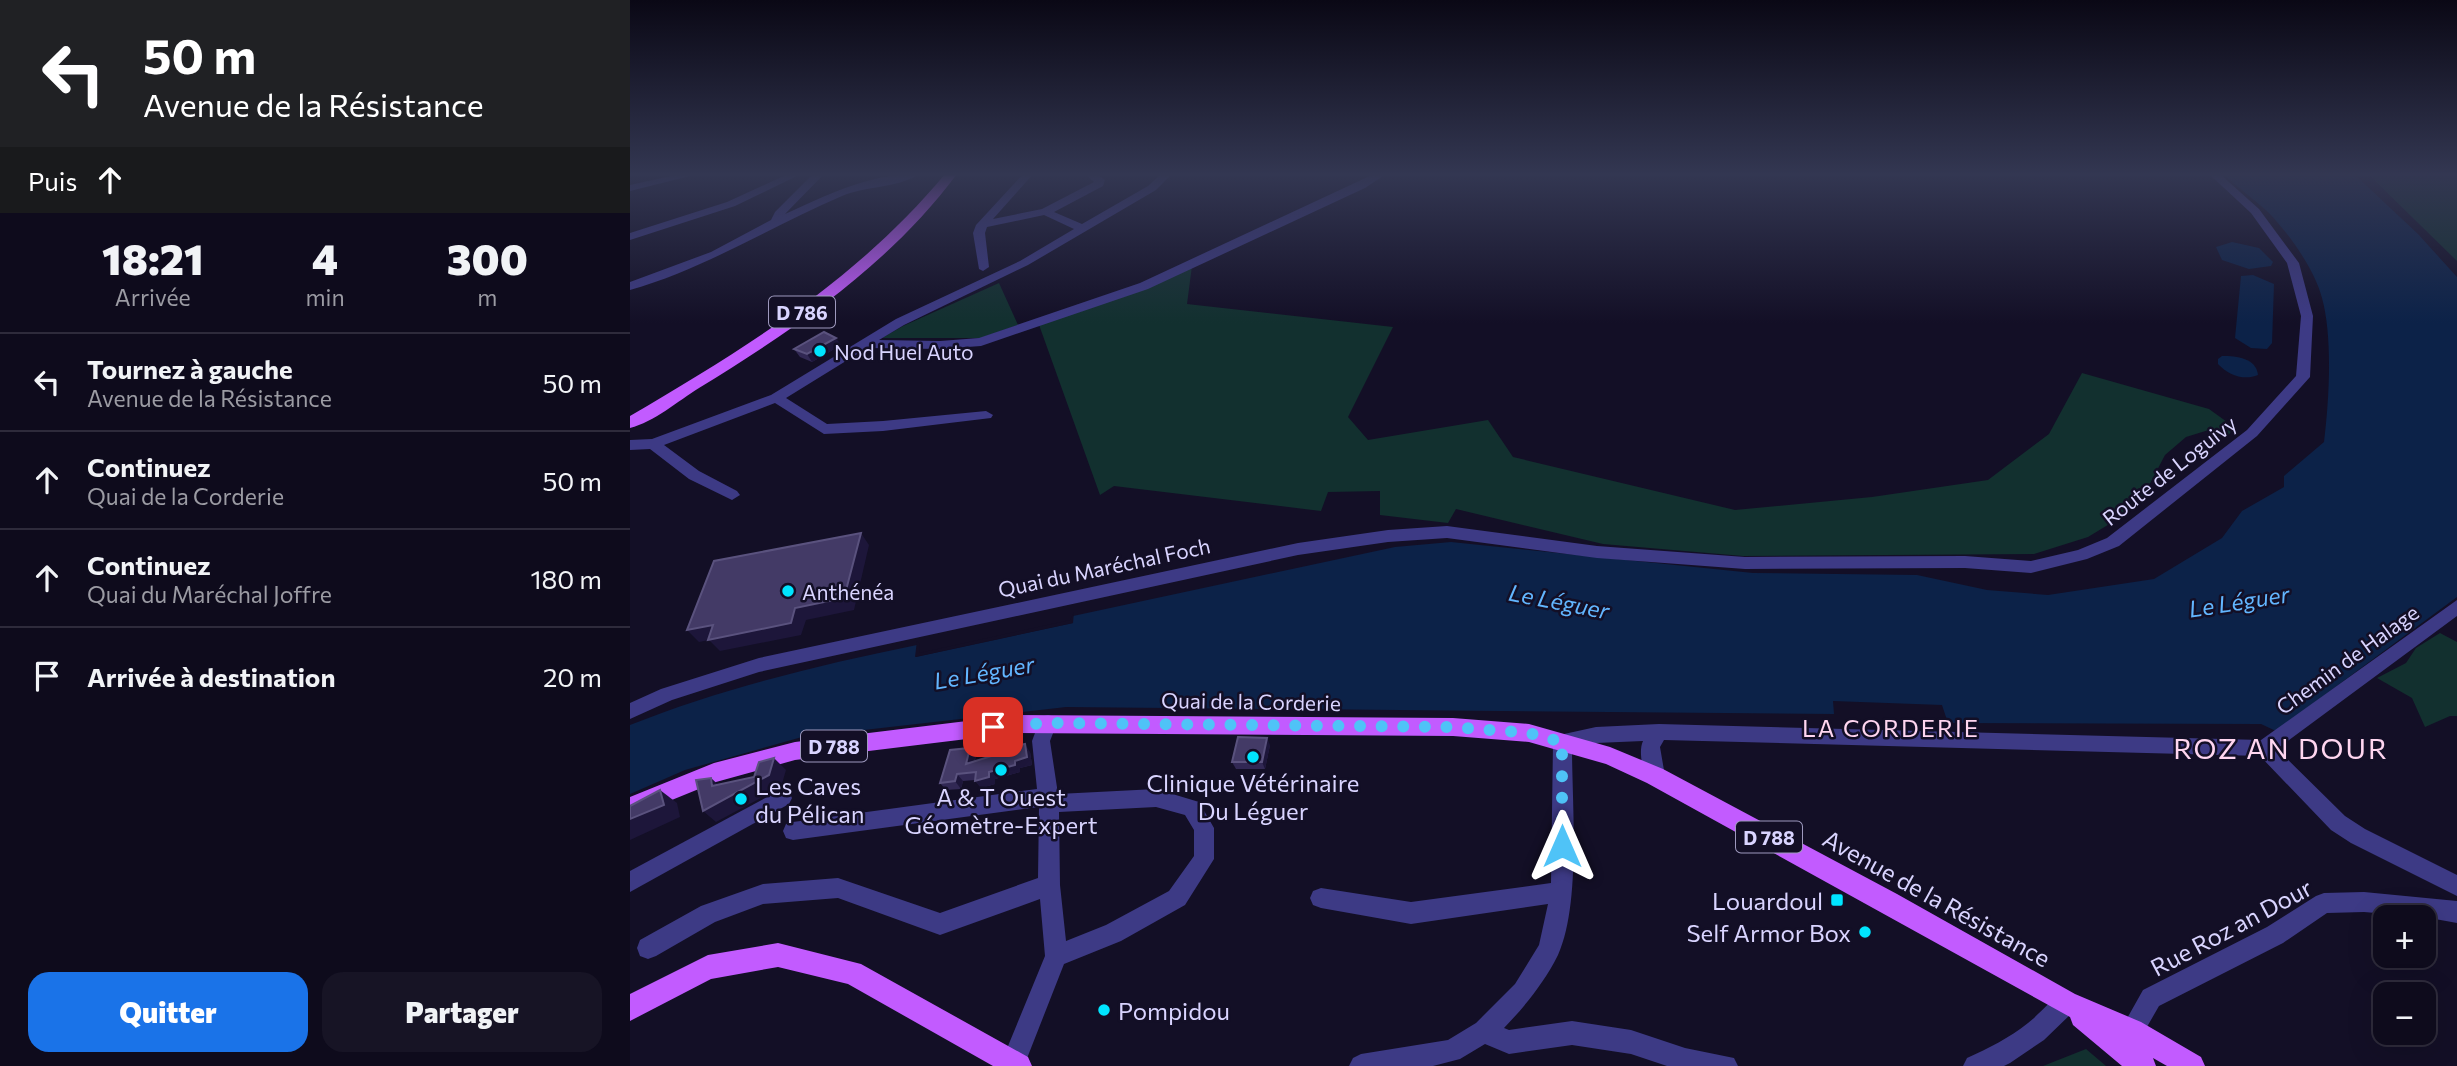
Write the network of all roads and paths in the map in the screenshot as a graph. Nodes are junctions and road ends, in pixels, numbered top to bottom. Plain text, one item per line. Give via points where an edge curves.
1 (670, 224) edge
2 (773, 224) edge
3 (907, 224) edge
4 (988, 224) edge
5 (1072, 224) edge
6 (1089, 224) edge
7 (1282, 224) edge
8 (2264, 224) edge
9 (982, 225) joint
10 (1082, 228) junction
11 (630, 237) edge
12 (983, 268) dead end
13 (630, 286) edge
14 (866, 344) junction
15 (775, 398) junction
16 (986, 415) dead end
17 (630, 423) edge
18 (630, 440) edge
19 (653, 444) junction
20 (630, 445) edge
21 (732, 495) dead end
22 (1597, 552) joint
23 (2457, 607) edge
24 (630, 711) edge
25 (1048, 723) junction
26 (1453, 727) joint
27 (1659, 733) junction
28 (1562, 742) junction
29 (2264, 748) junction
30 (1655, 776) junction
31 (782, 798) dead end
32 (1048, 800) junction
33 (630, 807) edge
34 (793, 831) dead end
35 (630, 882) edge
36 (1049, 885) junction
37 (2457, 886) edge
38 (1563, 892) junction
39 (1321, 898) dead end
40 (2457, 912) edge
41 (648, 948) dead end
42 (1056, 956) junction
43 (2066, 1003) junction
44 (630, 1008) edge
45 (1484, 1031) junction
46 (2132, 1031) junction
47 (1014, 1065) edge
48 (1361, 1066) edge
49 (1726, 1066) edge
50 (1975, 1066) edge
51 (2143, 1066) edge
52 (2192, 1066) edge

1 - 11 street
2 - 13 street via 715,254
3 - 17 main road, D 786 via 832,290
4 - 9 street
5 - 10 street
6 - 10 street
7 - 14 street via 1144,286 993,338 940,345
8 - 22 street, Route de Loguivy via 2293,263 2307,316 2303,377 2252,433 2113,542 2031,567 1965,562 1745,563
9 - 12 street
10 - 14 street
14 - 15 street
15 - 16 street via 824,429
15 - 19 street
18 - 19 street
19 - 20 street
19 - 21 street via 694,475
22 - 24 street, Quai du Maréchal Foch via 1447,532 1298,549 759,665
23 - 29 street, Chemin de Halage
25 - 26 main road, Quai de la Corderie / D 788
25 - 32 street via 1041,741
25 - 33 main road, D 788 via 795,751 714,773
26 - 28 main road, Avenue de la Résistance / D 788 via 1529,733
27 - 28 street via 1596,735
27 - 29 street
27 - 30 street via 1650,746
28 - 30 main road, Avenue de la Résistance / D 788
28 - 38 street
29 - 37 street via 2338,822
30 - 43 main road, Avenue de la Résistance / D 788
31 - 35 street
32 - 34 street
32 - 36 street
32 - 42 street via 1156,798 1192,808 1204,828 1204,859 1177,898 1113,933
36 - 41 street via 940,924 838,888 763,894 709,914
36 - 42 street
38 - 39 street via 1411,913
38 - 45 street via 1549,948 1523,992
40 - 46 street, Rue Roz an Dour via 2364,902 2324,903 2275,935 2151,998
42 - 47 street
43 - 46 main road, Avenue de la Résistance / D 788
43 - 50 street via 2003,1056
43 - 51 main road
44 - 47 main road via 708,967 778,955 852,973
45 - 48 street via 1452,1051
45 - 49 street via 1508,1042 1572,1033 1631,1042 1685,1060
46 - 52 main road, Avenue de la Résistance / D 788

